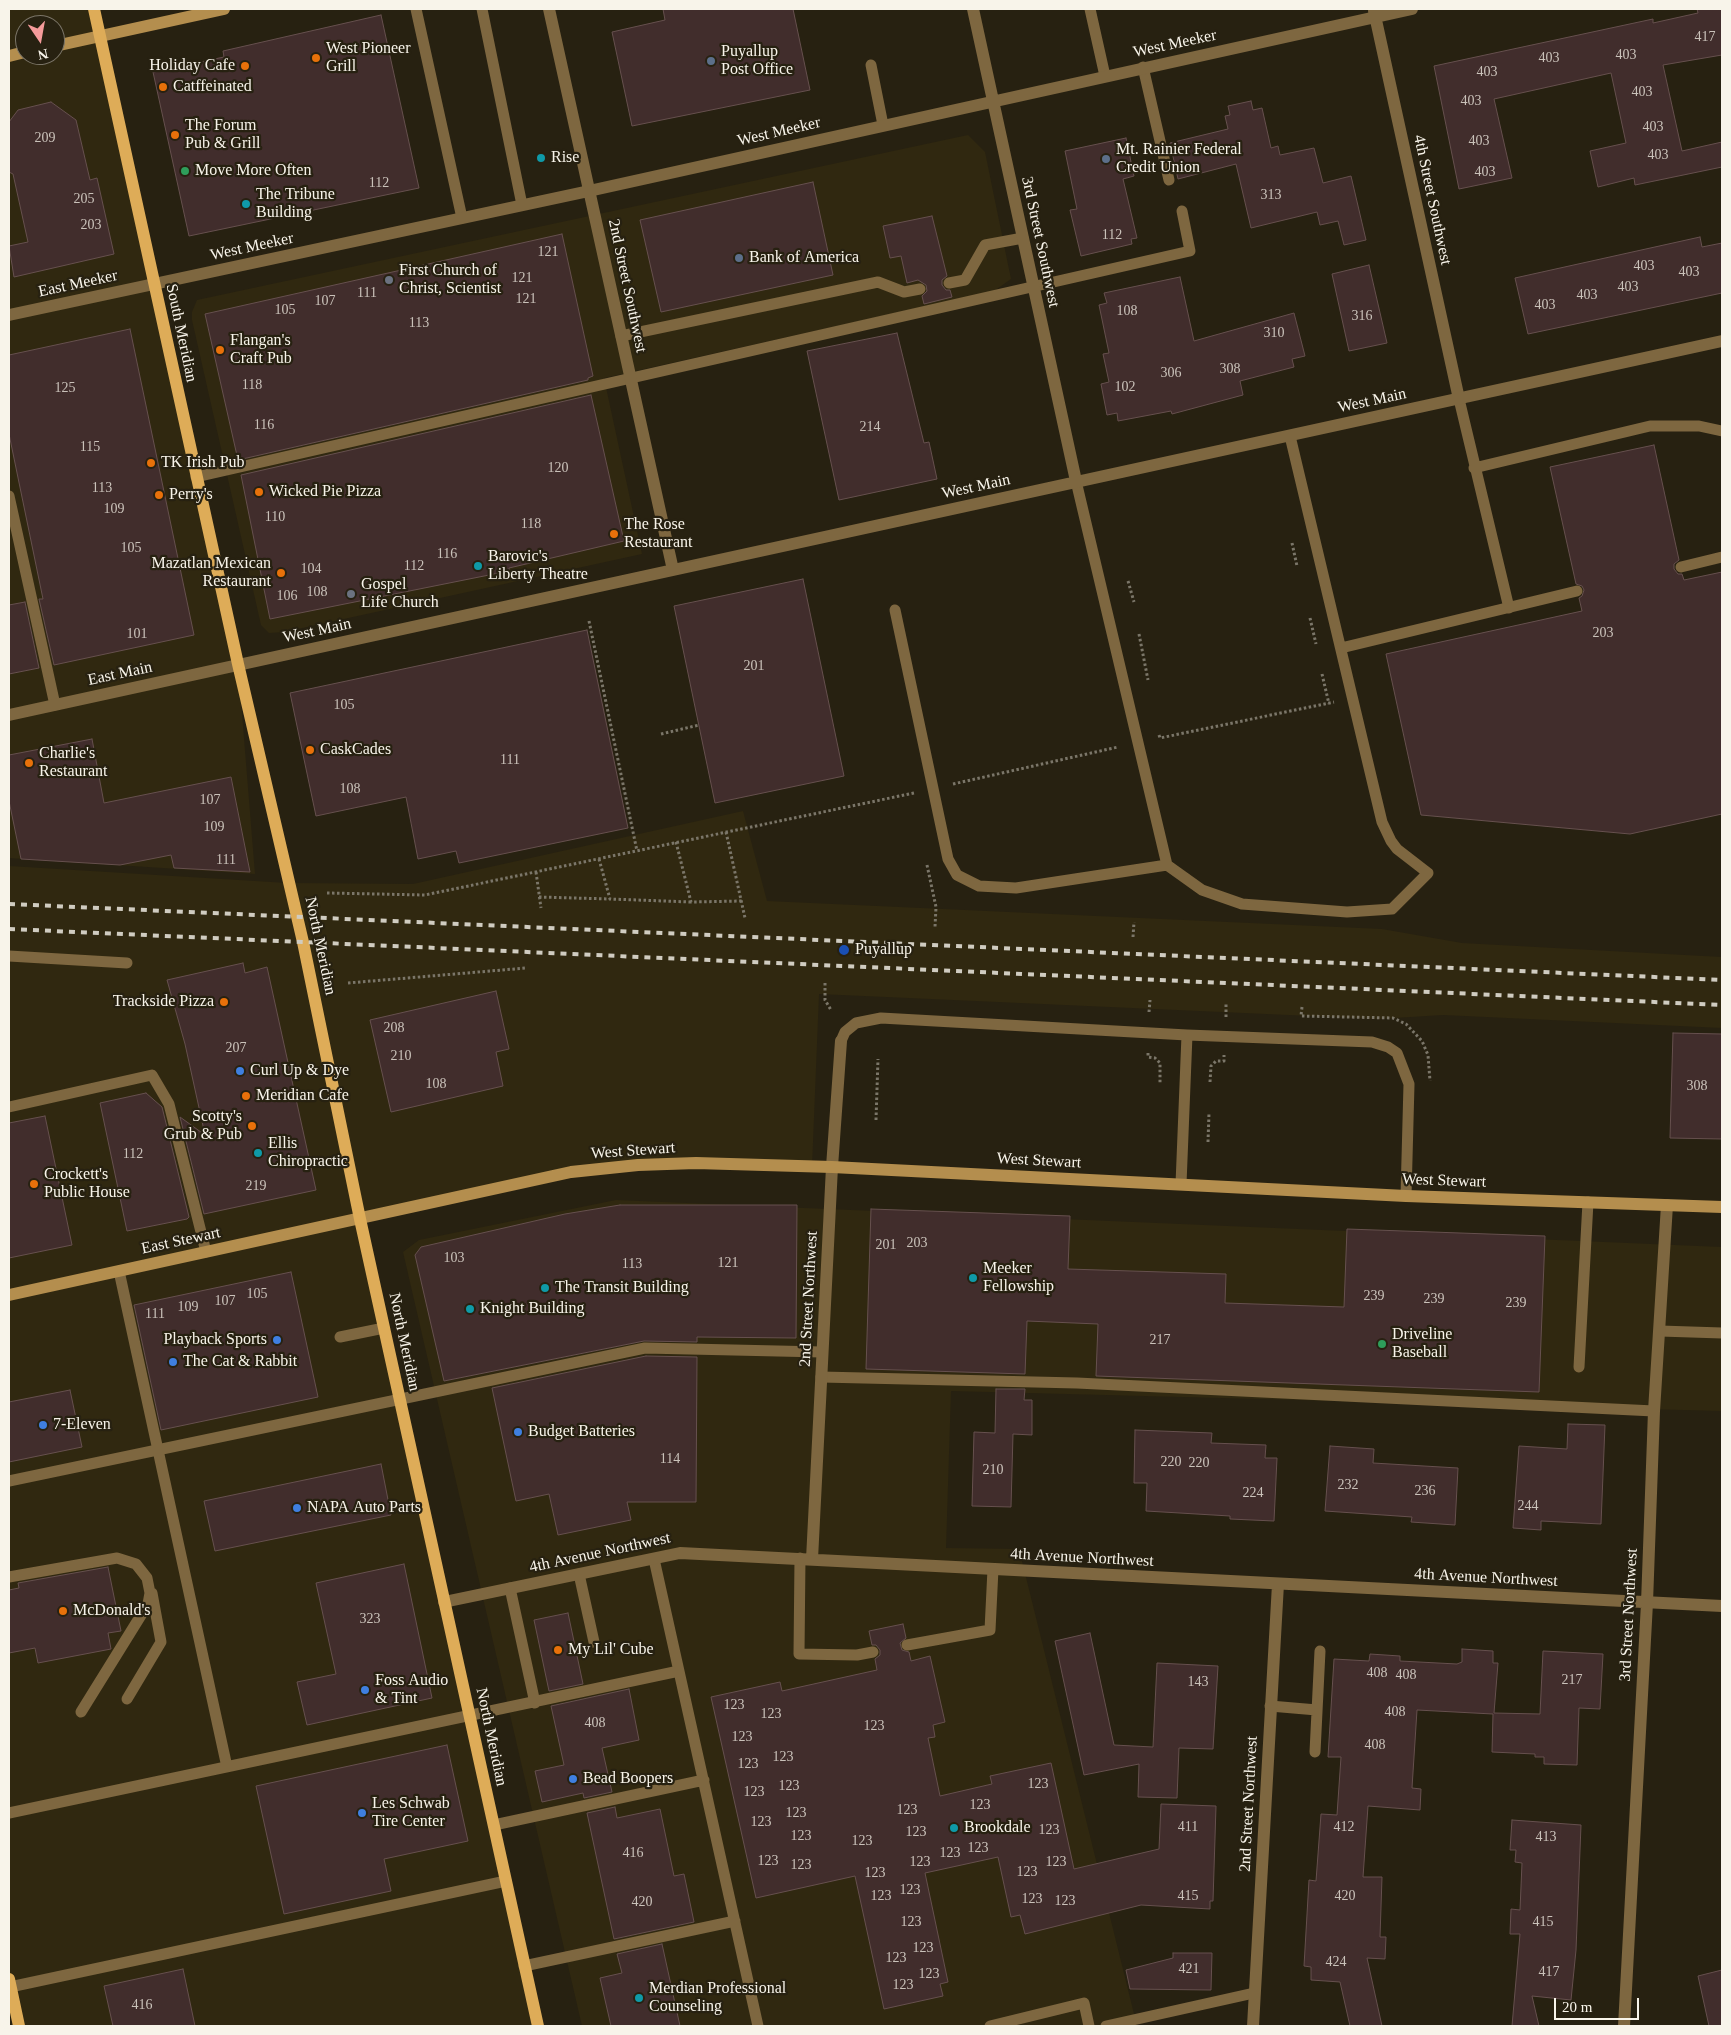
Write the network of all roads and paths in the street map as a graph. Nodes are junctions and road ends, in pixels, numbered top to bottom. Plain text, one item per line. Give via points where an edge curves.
1 (94, 9) edge
2 (224, 9) edge
3 (416, 9) edge
4 (482, 9) edge
5 (549, 9) edge
6 (973, 9) edge
7 (1090, 9) edge
8 (1412, 9) edge
9 (1374, 13) edge
10 (100, 35) junction
11 (65, 44) edge
12 (871, 65) dead end
13 (1143, 67) junction
14 (1105, 76) junction
15 (993, 100) junction
16 (883, 125) junction
17 (1169, 180) dead end
18 (589, 191) junction
19 (522, 205) junction
20 (1182, 211) dead end
21 (462, 218) junction
22 (1023, 238) junction
23 (949, 283) dead end
24 (154, 284) junction
25 (1034, 288) junction
26 (920, 289) dead end
27 (9, 316) edge
28 (621, 336) junction
29 (1722, 342) edge
30 (631, 379) junction
31 (1459, 399) junction
32 (1722, 431) edge
33 (1290, 436) junction
34 (1474, 468) junction
35 (196, 477) junction
36 (1076, 481) junction
37 (9, 496) edge
38 (1292, 543) dead end
39 (1722, 557) edge
40 (1297, 566) dead end
41 (1681, 567) dead end
42 (673, 570) junction
43 (1128, 581) dead end
44 (1577, 591) dead end
45 (1134, 602) dead end
46 (1509, 608) junction
47 (895, 610) dead end
48 (589, 621) dead end
49 (1139, 634) dead end
50 (1341, 648) junction
51 (238, 664) junction
52 (1322, 674) dead end
53 (1148, 680) dead end
54 (1354, 698) junction
55 (1328, 704) junction
56 (55, 705) junction
57 (9, 715) edge
58 (699, 726) dead end
59 (660, 734) dead end
60 (1160, 738) dead end
61 (1119, 747) dead end
62 (953, 784) dead end
63 (917, 793) dead end
64 (726, 832) junction
65 (676, 842) junction
66 (637, 851) junction
67 (925, 857) dead end
68 (600, 858) junction
69 (1166, 865) junction
70 (536, 872) junction
71 (328, 893) dead end
72 (540, 896) junction
73 (610, 899) junction
74 (742, 901) junction
75 (691, 902) junction
76 (542, 908) dead end
77 (745, 918) dead end
78 (1134, 922) dead end
79 (935, 927) dead end
80 (1133, 937) dead end
81 (9, 956) edge
82 (127, 963) dead end
83 (526, 968) dead end
84 (348, 983) dead end
85 (825, 983) dead end
86 (831, 1010) dead end
87 (1187, 1035) junction
88 (841, 1041) joint
89 (878, 1059) dead end
90 (9, 1107) edge
91 (1209, 1113) dead end
92 (876, 1120) dead end
93 (1208, 1142) dead end
94 (832, 1167) junction
95 (1181, 1184) junction
96 (1406, 1196) junction
97 (1588, 1202) junction
98 (1667, 1205) junction
99 (1722, 1206) edge
100 (360, 1219) junction
101 (206, 1252) junction
102 (119, 1271) junction
103 (9, 1295) edge
104 (384, 1328) junction
105 (1660, 1331) junction
106 (1722, 1333) edge
107 (340, 1337) dead end
108 (822, 1352) junction
109 (1579, 1367) dead end
110 (821, 1377) junction
111 (400, 1399) junction
112 (1654, 1410) junction
113 (158, 1450) junction
114 (9, 1481) edge
115 (654, 1558) junction
116 (806, 1558) junction
117 (993, 1569) junction
118 (579, 1574) junction
119 (9, 1577) edge
120 (1278, 1584) junction
121 (150, 1588) junction
122 (510, 1588) junction
123 (444, 1602) junction
124 (1647, 1603) junction
125 (1722, 1606) edge
126 (594, 1642) dead end
127 (908, 1645) dead end
128 (1320, 1651) dead end
129 (873, 1652) dead end
130 (679, 1672) junction
131 (127, 1699) dead end
132 (535, 1703) junction
133 (1270, 1706) junction
134 (1317, 1710) junction
135 (80, 1712) dead end
136 (470, 1716) junction
137 (1315, 1752) dead end
138 (227, 1767) junction
139 (704, 1780) junction
140 (9, 1813) edge
141 (494, 1825) junction
142 (506, 1881) junction
143 (735, 1920) junction
144 (524, 1966) junction
145 (10, 1983) edge
146 (1254, 1993) junction
147 (19, 2026) edge
148 (538, 2026) edge
149 (758, 2026) edge
150 (990, 2026) edge
151 (1089, 2026) edge
152 (1106, 2026) edge
153 (1253, 2026) edge
154 (1624, 2026) edge

1 - 10 main road, South Meridian
2 - 10 street
3 - 21 lane
4 - 19 lane
5 - 18 street, 2nd Street Southwest
6 - 15 street, 3rd Street Southwest
7 - 14 lane
8 - 9 street, West Meeker
9 - 13 street, West Meeker
9 - 31 street, 4th Street Southwest
10 - 11 street
10 - 24 main road, South Meridian
12 - 16 lane
13 - 14 street, West Meeker
13 - 17 lane
14 - 15 street, West Meeker
15 - 16 street, West Meeker
15 - 22 street, 3rd Street Southwest
16 - 18 street, West Meeker
18 - 19 street, West Meeker
18 - 28 street, 2nd Street Southwest
19 - 21 street, West Meeker
20 - 25 lane via 1190,251
21 - 24 street, West Meeker
22 - 23 lane via 985,245 965,280
22 - 25 street, 3rd Street Southwest
24 - 27 street, East Meeker
24 - 35 main road, South Meridian
25 - 30 lane
25 - 36 street, 3rd Street Southwest
26 - 28 lane via 904,292 878,282
28 - 30 street, 2nd Street Southwest
29 - 31 street, West Main
30 - 35 lane
30 - 42 street, 2nd Street Southwest
31 - 33 street, West Main
31 - 34 lane
32 - 34 lane via 1699,426 1650,426
33 - 36 street, West Main
33 - 50 lane
34 - 46 lane
35 - 51 main road, South Meridian
36 - 42 street, West Main
36 - 69 lane
37 - 56 lane
38 - 40 path
39 - 41 lane
42 - 51 street, West Main
43 - 45 path
44 - 46 lane
46 - 50 lane
47 - 69 lane via 948,859 957,875 979,886 1022,888
48 - 66 path
49 - 53 path
50 - 54 lane
51 - 56 street, East Main
51 - 100 main road, North Meridian via 303,942
52 - 55 path
54 - 55 path
54 - 69 lane via 1385,828 1397,848 1428,873 1392,909 1347,912 1242,904 1202,890
55 - 60 path
56 - 57 street, East Main
58 - 59 path
61 - 62 path
63 - 64 path
64 - 65 path
64 - 74 path
65 - 66 path
65 - 75 path
66 - 68 path
67 - 79 path via 936,907
68 - 70 path
68 - 73 path
70 - 71 path via 425,895
70 - 72 path
72 - 73 path
72 - 76 path
73 - 75 path
74 - 75 path
74 - 77 path
78 - 80 path
81 - 82 lane
83 - 84 path
85 - 86 path via 825,1000
87 - 88 lane via 881,1018 856,1023 845,1032
87 - 95 lane
87 - 96 lane via 1372,1042 1397,1053 1406,1071 1409,1090
88 - 94 street, 2nd Street Northwest
89 - 92 path
90 - 101 lane via 152,1075 169,1104
91 - 93 path
94 - 95 street, West Stewart
94 - 100 street, West Stewart via 696,1163 602,1167
94 - 108 street, 2nd Street Northwest
95 - 96 street, West Stewart
96 - 97 street, West Stewart
97 - 98 street, West Stewart
97 - 109 lane
98 - 99 street, West Stewart
98 - 105 street, 3rd Street Northwest
100 - 101 street, East Stewart
100 - 104 main road, North Meridian
101 - 102 street, East Stewart
102 - 103 street, East Stewart
102 - 113 lane
104 - 107 lane
104 - 111 main road, North Meridian
105 - 106 lane
105 - 112 street, 3rd Street Northwest
108 - 110 street, 2nd Street Northwest
108 - 111 lane via 645,1348
110 - 112 lane via 1078,1383
110 - 116 street, 2nd Street Northwest
111 - 113 lane
111 - 123 main road, North Meridian
112 - 124 street, 3rd Street Northwest
113 - 114 lane
113 - 138 lane
115 - 116 street, 4th Avenue Northwest via 680,1553
115 - 118 street, 4th Avenue Northwest
115 - 130 lane
116 - 117 street, 4th Avenue Northwest
116 - 129 lane via 799,1654 857,1655
117 - 120 street, 4th Avenue Northwest
117 - 127 lane via 990,1630
118 - 122 street, 4th Avenue Northwest
118 - 126 lane
119 - 121 lane via 117,1558 136,1564
120 - 124 street, 4th Avenue Northwest
120 - 133 street, 2nd Street Northwest
121 - 131 lane via 161,1642
121 - 135 lane via 150,1598 144,1611
122 - 123 street, 4th Avenue Northwest
122 - 132 lane
123 - 136 main road, North Meridian
124 - 125 street, 4th Avenue Northwest
124 - 154 street, 3rd Street Northwest
128 - 134 lane
130 - 132 lane
130 - 139 lane
132 - 136 lane
133 - 134 lane
133 - 146 street, 2nd Street Northwest
134 - 137 lane
136 - 138 lane
136 - 141 main road, North Meridian
138 - 140 lane
139 - 141 lane
139 - 143 lane
141 - 142 main road, North Meridian
142 - 144 main road, North Meridian
142 - 145 lane
143 - 144 lane
143 - 149 lane
144 - 148 main road, North Meridian
145 - 147 main road
146 - 152 lane
146 - 153 street, 2nd Street Northwest
150 - 151 lane via 1084,2003

